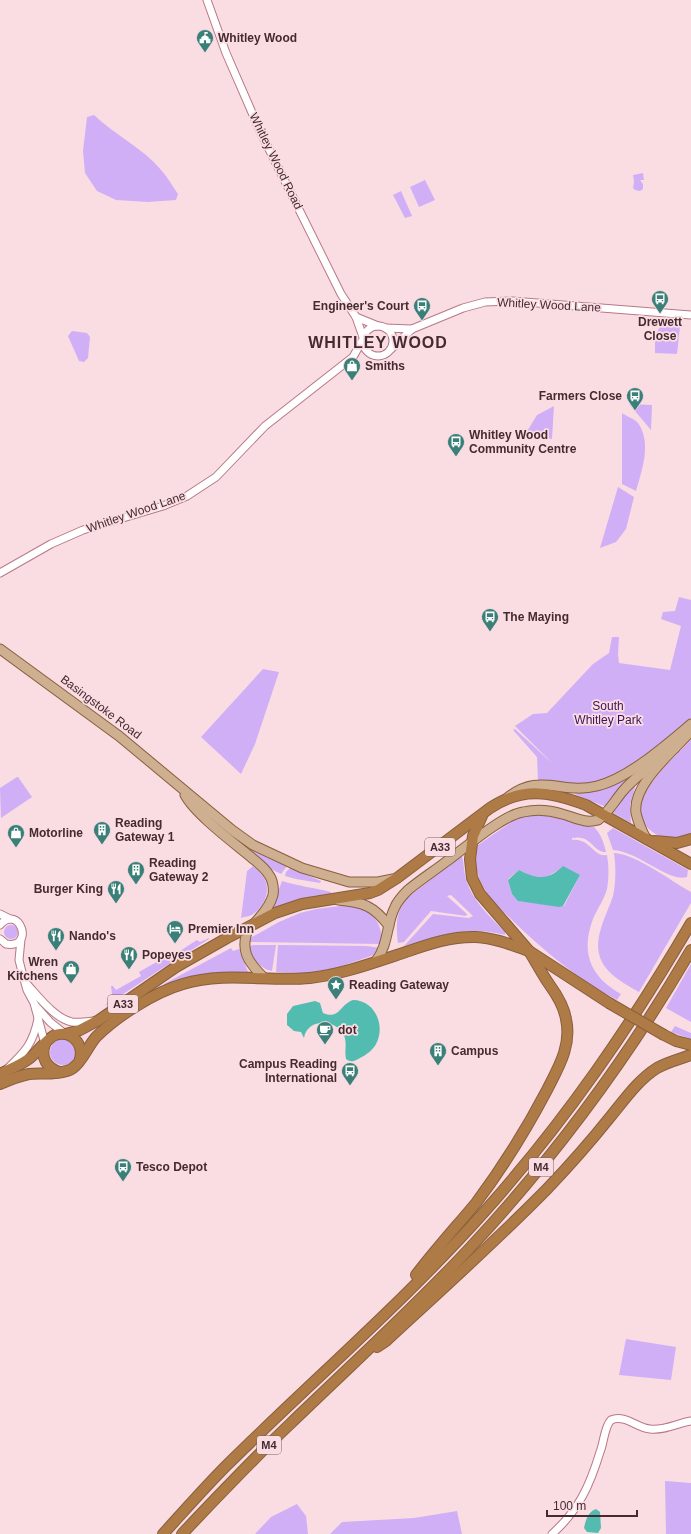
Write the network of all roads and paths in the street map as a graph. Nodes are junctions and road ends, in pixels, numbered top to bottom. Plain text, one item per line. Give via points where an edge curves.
1 (207, 0) edge
2 (691, 315) edge
3 (356, 316) junction
4 (382, 327) junction
5 (412, 329) junction
6 (363, 339) junction
7 (391, 349) junction
8 (367, 354) junction
9 (353, 357) junction
10 (0, 573) edge
11 (0, 649) edge
12 (691, 724) edge
13 (691, 731) edge
14 (675, 748) junction
15 (183, 790) junction
16 (506, 799) junction
17 (482, 814) junction
18 (604, 815) junction
19 (648, 839) junction
20 (691, 839) edge
21 (472, 842) junction
22 (691, 864) edge
23 (397, 878) junction
24 (333, 899) junction
25 (0, 914) edge
26 (10, 919) junction
27 (691, 923) edge
28 (0, 925) edge
29 (251, 926) junction
30 (389, 926) junction
31 (0, 939) edge
32 (21, 939) junction
33 (8, 944) junction
34 (691, 950) edge
35 (529, 951) junction
36 (19, 960) junction
37 (376, 961) junction
38 (264, 978) junction
39 (25, 982) junction
40 (34, 1003) junction
41 (38, 1018) junction
42 (99, 1020) junction
43 (66, 1034) junction
44 (45, 1044) junction
45 (691, 1046) edge
46 (691, 1055) edge
47 (80, 1060) junction
48 (60, 1072) junction
49 (0, 1074) edge
50 (0, 1084) edge
51 (399, 1300) junction
52 (359, 1359) junction
53 (691, 1421) edge
54 (163, 1534) edge
55 (182, 1534) edge
56 (552, 1534) edge

1 - 3 street, Whitley Wood Road via 226,53 260,131 341,294
2 - 5 street, Whitley Wood Lane via 505,301 485,302 463,308
3 - 4 street
3 - 6 street, Whitley Wood Road
4 - 5 street, Whitley Wood Lane
4 - 6 street via 371,328
4 - 7 street via 391,333
5 - 7 street, Whitley Wood Lane
6 - 8 street
6 - 9 street, Whitley Wood Lane
7 - 8 street via 380,356
8 - 9 street, Whitley Wood Lane
9 - 10 street, Whitley Wood Lane via 265,426 216,477 187,496 163,506 83,530 50,544
11 - 15 main road, Basingstoke Road via 119,736
12 - 16 main road via 634,768 611,781 583,788 546,784 525,787
13 - 14 main road
14 - 18 main road via 630,784
14 - 19 main road via 643,785 638,797 636,814
15 - 23 main road, Basingstoke Road via 243,838 290,864 355,883
15 - 29 main road, Basingstoke Road via 188,800 202,815 271,877 272,898
16 - 17 highway, Basingstoke Road
16 - 18 highway, Basingstoke Road via 524,794 550,794 586,805
17 - 21 highway
17 - 23 highway, Basingstoke Road / A33
18 - 19 highway, Basingstoke Road
18 - 21 main road via 596,821 583,821 551,811 522,812 512,815
19 - 20 highway via 670,843
19 - 22 highway, Basingstoke Road
21 - 30 main road via 404,894 395,906
21 - 35 highway via 470,864 477,889
23 - 24 highway, Basingstoke Road / A33 via 370,893
24 - 29 highway, Basingstoke Road / A33 via 293,907
24 - 30 main road via 370,907
25 - 26 street
26 - 28 street
26 - 32 street via 22,926
27 - 51 highway, M4 via 626,1029 580,1096 474,1223
29 - 38 main road, Basingstoke Road via 244,940 245,950 253,966
29 - 42 highway, A33 via 176,968
30 - 37 main road via 385,947
31 - 33 street
32 - 33 street via 15,944
32 - 36 street
33 - 36 street
34 - 52 highway, M4 via 640,1034 557,1147 467,1251
35 - 37 highway, A33 via 494,940 465,938 428,945
35 - 45 highway, bridge via 609,1003 664,1035
35 - 51 highway, M4 via 563,1008 567,1033 563,1058 540,1104 507,1159 476,1203 431,1255
36 - 39 street
37 - 38 highway, A33 via 311,978
38 - 47 highway, A33 via 202,979 158,994 102,1032 90,1044
39 - 40 street
39 - 42 street via 60,1017 74,1022
40 - 41 street
40 - 43 street via 50,1022
41 - 44 street
41 - 49 street via 31,1043
42 - 43 highway, A33
43 - 44 highway via 55,1035
43 - 47 highway via 76,1039 80,1045
44 - 48 highway via 45,1060 51,1068
44 - 49 highway via 29,1059
46 - 52 highway, M4 via 665,1064 644,1078 581,1152 514,1221 386,1341
47 - 48 highway via 72,1069
48 - 50 highway via 27,1074
51 - 54 highway, M4 via 225,1467
52 - 55 highway, M4 via 246,1466
53 - 56 street via 653,1430 621,1418 609,1422 583,1497 567,1520

